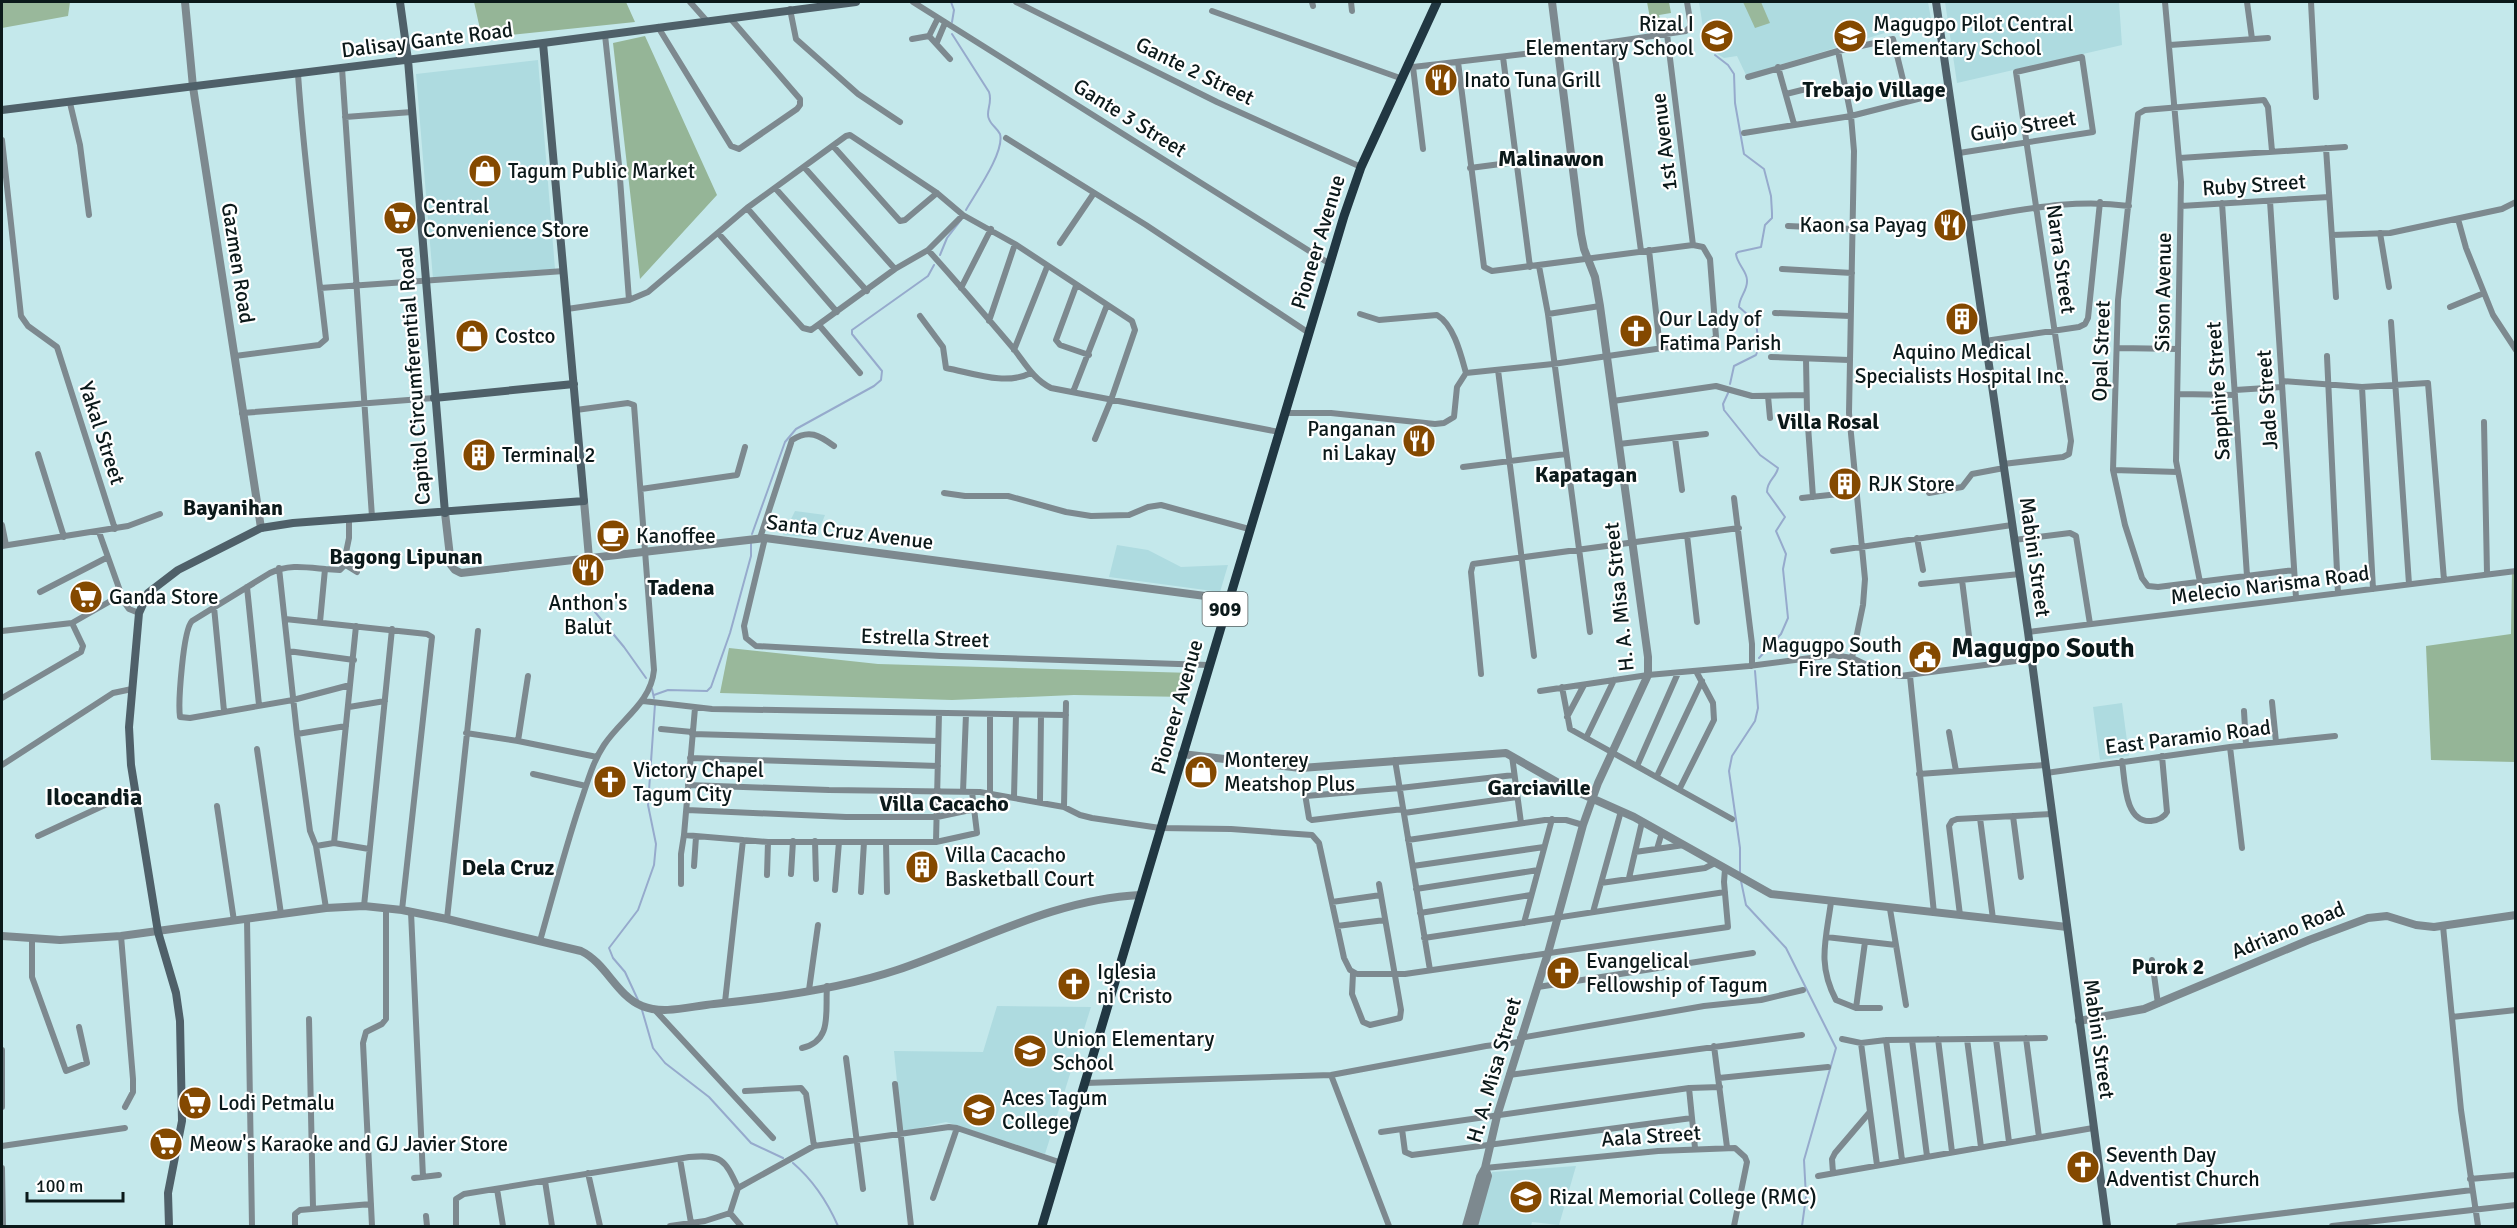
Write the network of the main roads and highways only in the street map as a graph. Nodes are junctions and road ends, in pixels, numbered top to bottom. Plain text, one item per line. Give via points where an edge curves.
1 (400, 2) edge
2 (856, 2) edge
3 (1437, 2) edge
4 (1936, 2) edge
5 (825, 3) edge
6 (543, 43) junction
7 (408, 60) junction
8 (2, 110) edge
9 (574, 384) junction
10 (434, 398) junction
11 (445, 513) junction
12 (169, 1227) edge
13 (1042, 1227) edge
14 (2107, 1227) edge

1 - 7 main road, Capitol Circumferential Road
2 - 5 main road, Dalisay Gante Road
3 - 13 highway, Pioneer Avenue / 909 via 1361,167
4 - 14 main road, Mabini Street via 2020,574
5 - 6 main road, Dalisay Gante Road
6 - 7 main road, Dalisay Gante Road
6 - 9 main road
7 - 8 main road, Dalisay Gante Road
7 - 10 main road, Capitol Circumferential Road
9 - 10 main road
9 - 11 main road via 584,501
10 - 11 main road, Capitol Circumferential Road
11 - 12 main road, Capitol Circumferential Road via 261,528 167,576 148,593 139,613 130,745 158,932 176,993 180,1040 182,1120 168,1193

